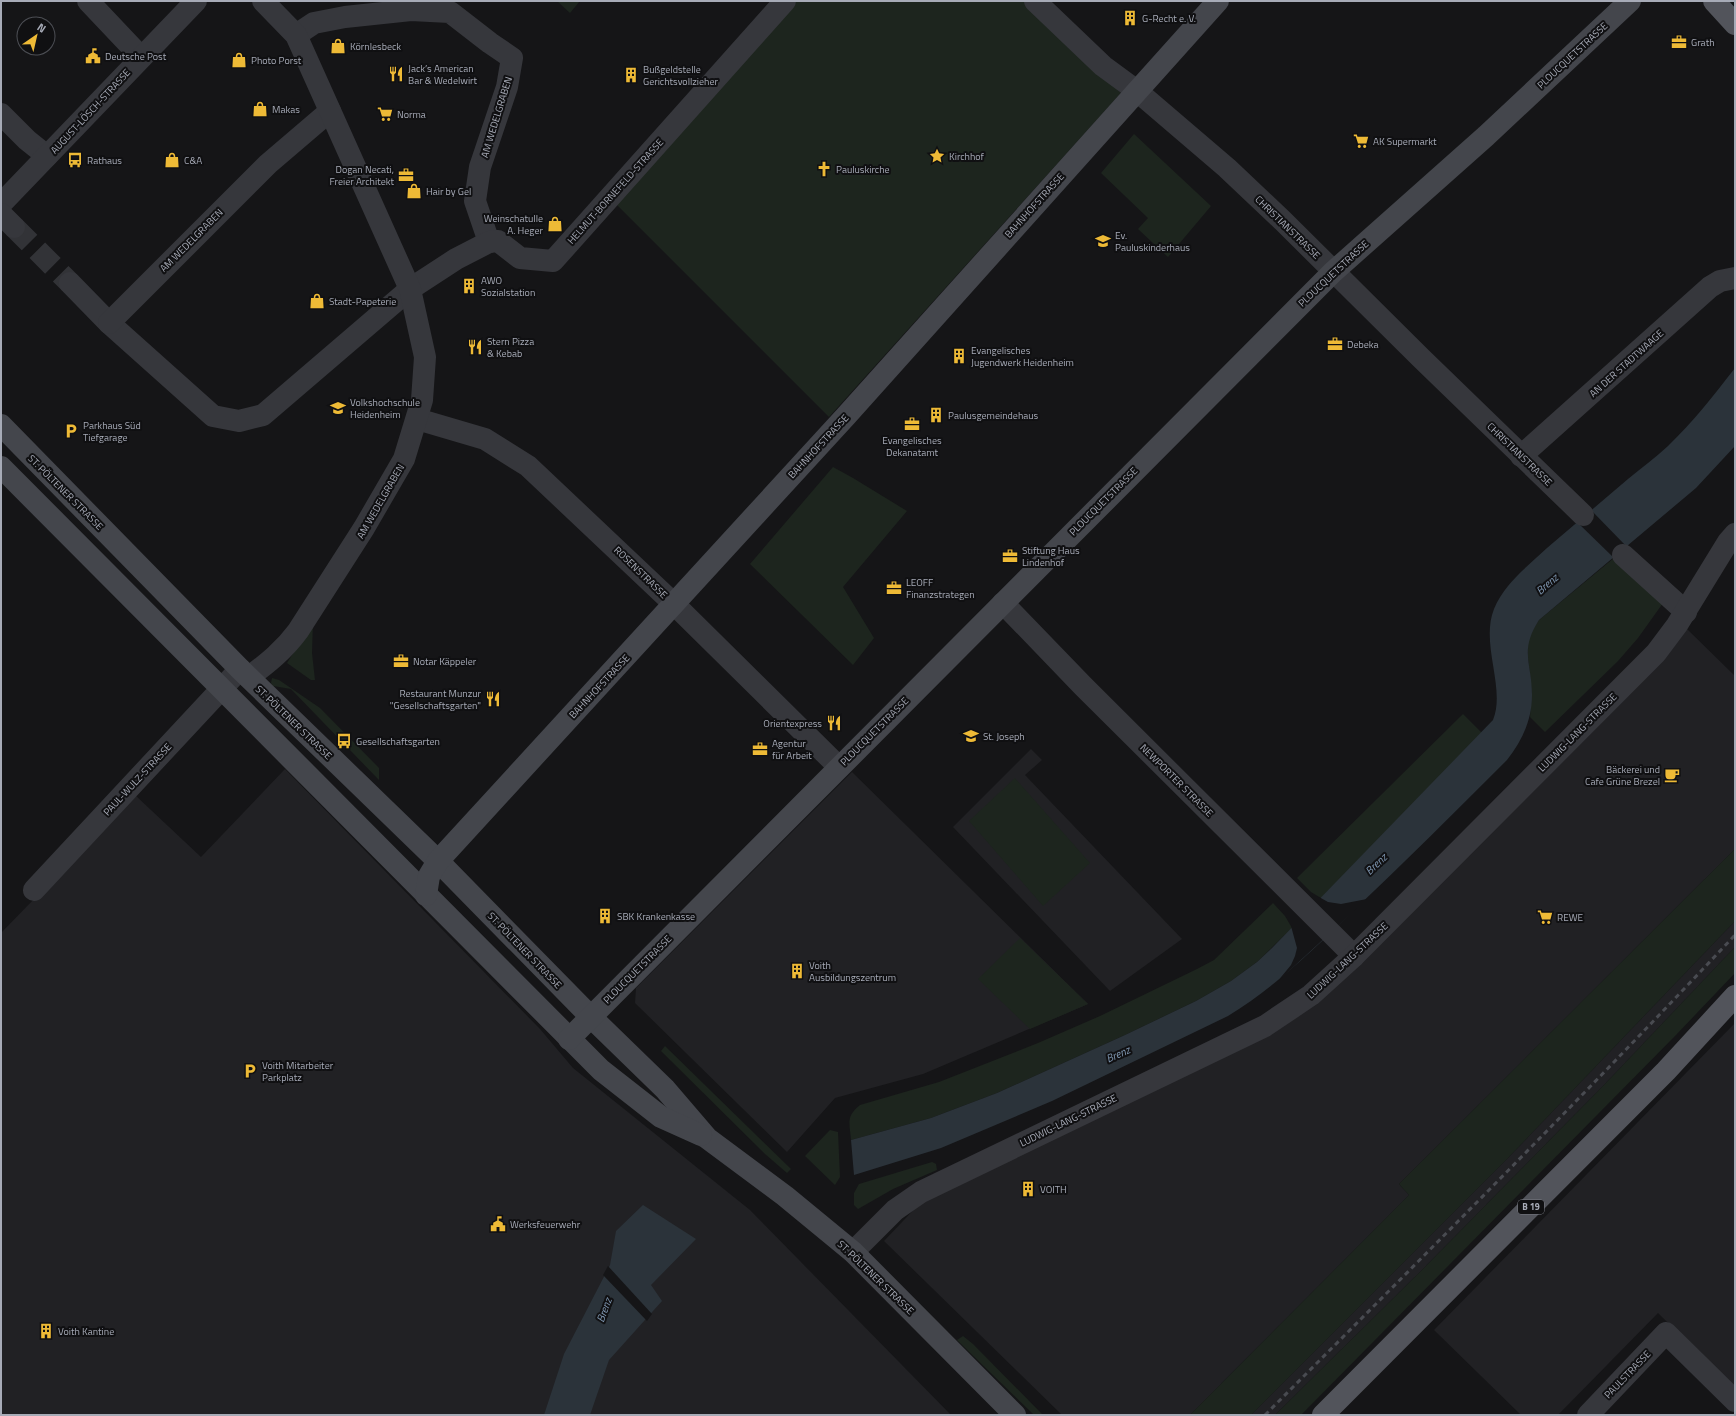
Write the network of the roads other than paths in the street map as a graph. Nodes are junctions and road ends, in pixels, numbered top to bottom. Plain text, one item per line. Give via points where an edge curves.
1 (88, 1) edge
2 (196, 1) edge
3 (263, 1) edge
4 (785, 1) edge
5 (1035, 1) edge
6 (1218, 1) edge
7 (1630, 1) edge
8 (1714, 1) edge
9 (1735, 24) edge
10 (296, 35) junction
11 (141, 57) junction
12 (1137, 91) junction
13 (330, 112) junction
14 (1, 114) edge
15 (47, 156) junction
16 (1, 204) edge
17 (489, 242) junction
18 (1334, 272) junction
19 (1735, 278) edge
20 (70, 283) tunnel mouth
21 (410, 289) junction
22 (109, 323) junction
23 (417, 419) junction
24 (1, 426) edge
25 (1521, 456) junction
26 (1, 467) edge
27 (1583, 515) dead end
28 (1735, 534) edge
29 (1623, 556) dead end
30 (1003, 603) junction
31 (674, 604) junction
32 (1686, 612) junction
33 (244, 673) junction
34 (222, 688) junction
35 (838, 767) junction
36 (438, 861) junction
37 (34, 890) dead end
38 (426, 895) junction
39 (1354, 956) junction
40 (1735, 996) edge
41 (590, 1016) junction
42 (569, 1039) junction
43 (708, 1138) junction
44 (852, 1252) junction
45 (1735, 1401) edge
46 (1014, 1415) edge
47 (1323, 1415) edge
48 (1588, 1415) edge

1 - 11 street
2 - 11 street, AUGUST-LÖSCH-STRASSE
3 - 10 street, AM WEDELGRABEN
4 - 17 street, HELMUT-BORNEFELD-STRASSE via 553,261 520,258 498,241
5 - 12 street, CHRISTIANSTRASSE via 1103,66
6 - 12 main road, BAHNHOFSTRASSE
7 - 18 main road, PLOUCQUETSTRASSE via 1486,136
8 - 9 main road
10 - 13 street, AM WEDELGRABEN
10 - 17 street, AM WEDELGRABEN via 314,23 344,17 411,10 450,12 512,58 507,87 480,167 475,201
11 - 15 street, AUGUST-LÖSCH-STRASSE
12 - 18 street, CHRISTIANSTRASSE via 1227,168
12 - 31 main road, BAHNHOFSTRASSE
13 - 21 street, AM WEDELGRABEN
13 - 22 street, AM WEDELGRABEN via 268,164
14 - 15 street
15 - 16 street, AUGUST-LÖSCH-STRASSE
17 - 21 street via 456,259
18 - 25 street, CHRISTIANSTRASSE
18 - 30 main road, PLOUCQUETSTRASSE
19 - 25 street, AN DER STADTWAAGE via 1710,287
20 - 22 street
21 - 22 street via 263,415 239,421 212,416
21 - 23 street, AM WEDELGRABEN via 425,357 422,400
23 - 31 street, ROSENSTRASSE via 485,439 528,466
23 - 33 street, AM WEDELGRABEN via 404,459 364,528 298,630 275,658
24 - 33 main road, ST. PÖLTENER STRASSE
25 - 27 street, CHRISTIANSTRASSE
26 - 34 main road, ST. PÖLTENER STRASSE
28 - 32 street, LUDWIG-LANG-STRASSE
29 - 32 street
30 - 35 main road, PLOUCQUETSTRASSE
30 - 39 street, NEWPORTER STRASSE
31 - 35 street, ROSENSTRASSE
31 - 36 main road, BAHNHOFSTRASSE
32 - 39 street, LUDWIG-LANG-STRASSE via 1656,653
33 - 34 street, PAUL-WULZ-STRASSE
33 - 36 main road, ST. PÖLTENER STRASSE
34 - 37 street, PAUL-WULZ-STRASSE
34 - 38 main road, ST. PÖLTENER STRASSE
35 - 41 main road, PLOUCQUETSTRASSE
36 - 38 main road, BAHNHOFSTRASSE via 429,876
36 - 41 main road, ST. PÖLTENER STRASSE
38 - 42 main road, ST. PÖLTENER STRASSE
39 - 44 street, LUDWIG-LANG-STRASSE via 1311,995 1265,1026 921,1192 895,1210
40 - 47 main road, B 19 via 1660,1077
41 - 42 main road
41 - 43 main road, ST. PÖLTENER STRASSE via 665,1089
42 - 43 main road, ST. PÖLTENER STRASSE via 602,1070 661,1117
43 - 44 main road, ST. PÖLTENER STRASSE via 785,1196
44 - 46 main road, ST. PÖLTENER STRASSE
45 - 48 street, PAULSTRASSE via 1666,1333

